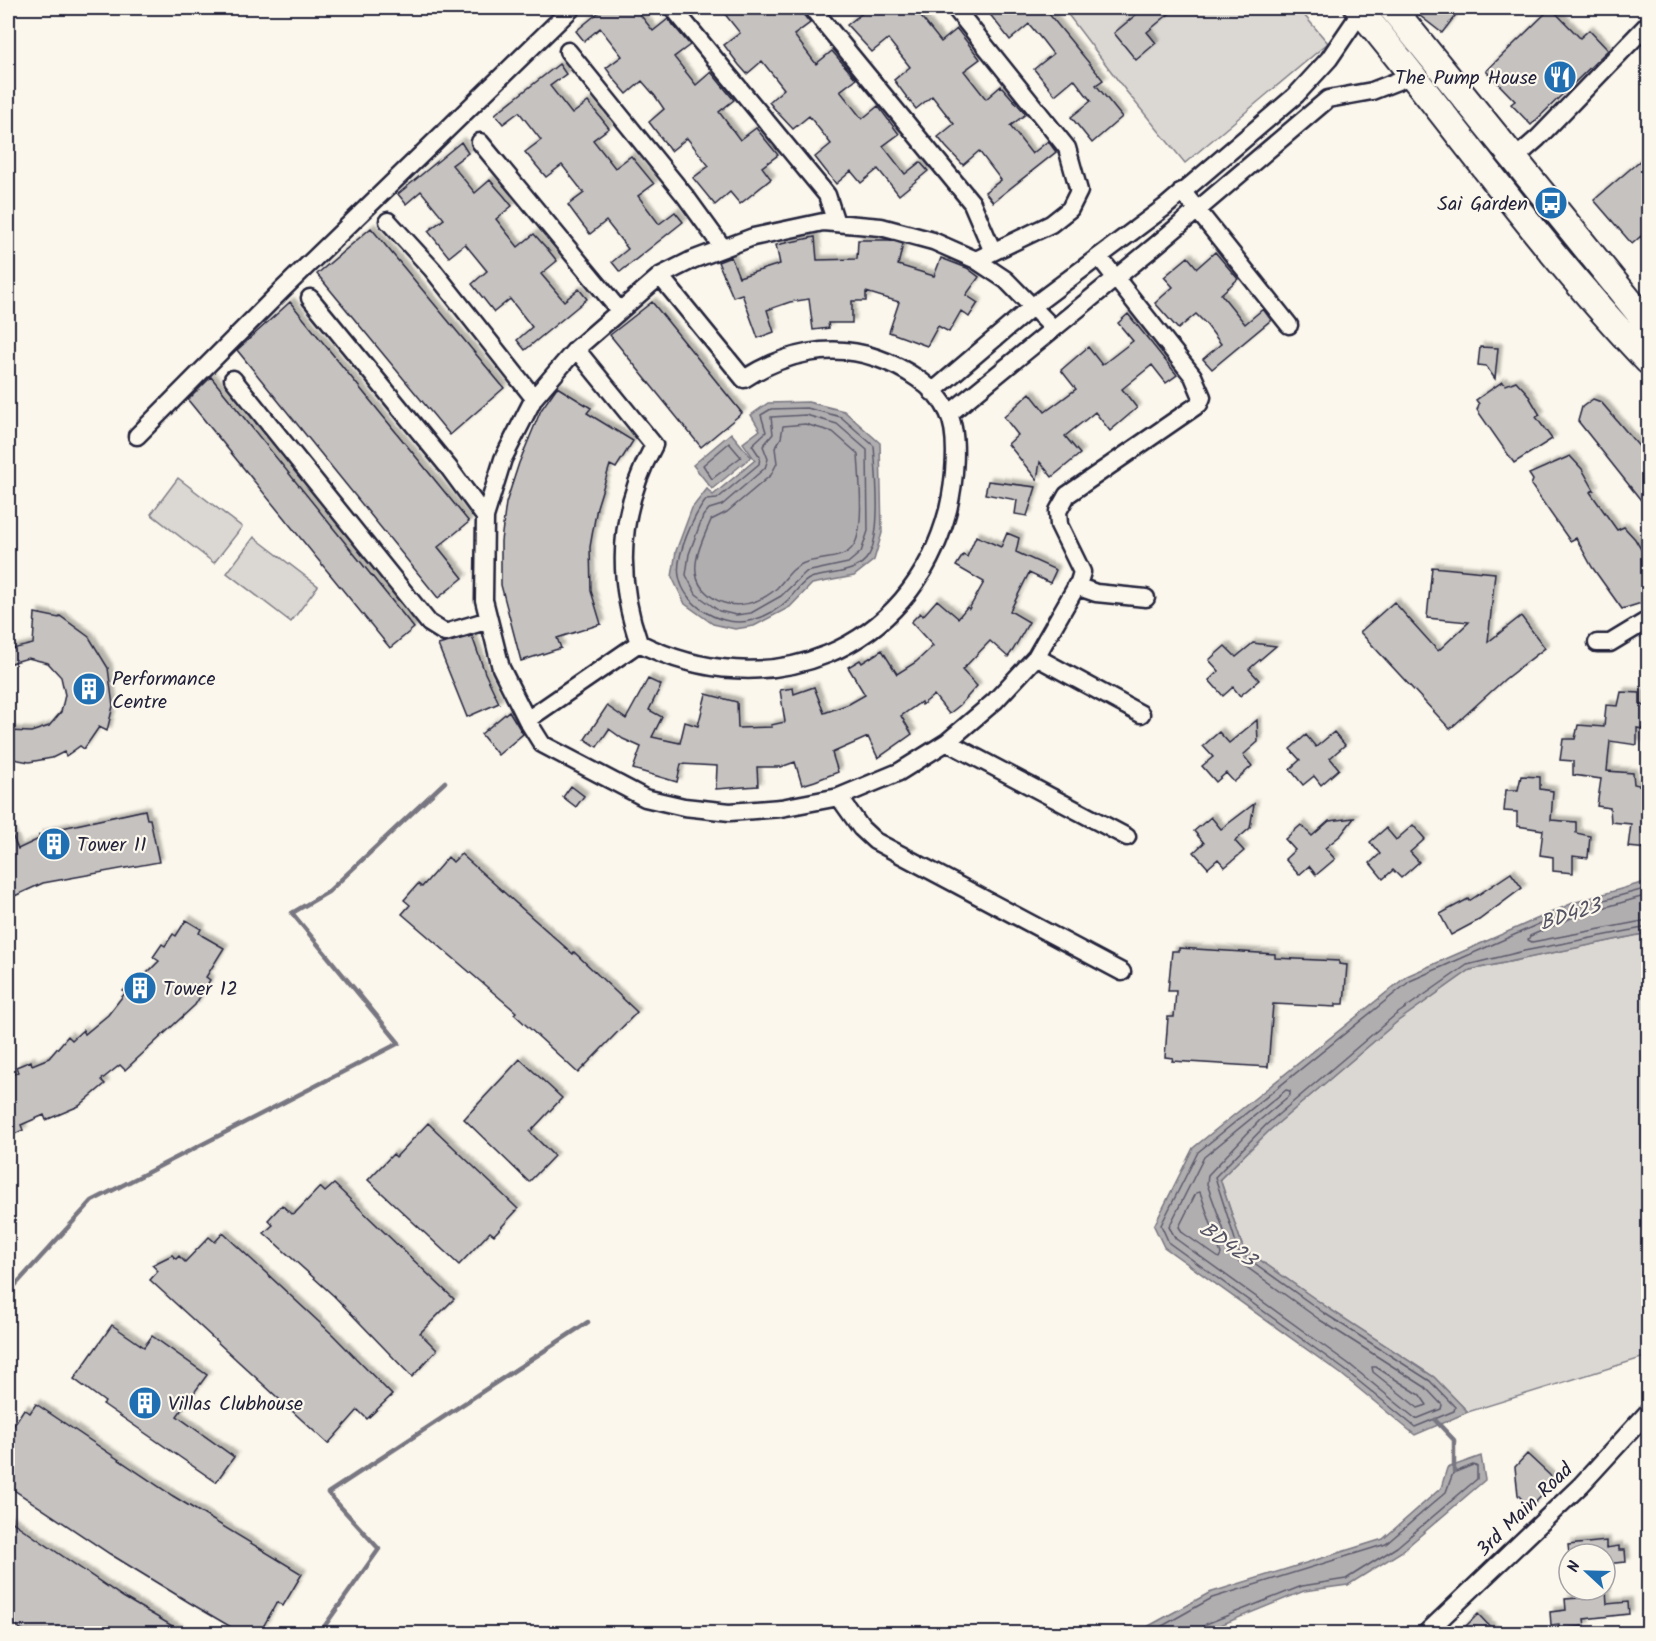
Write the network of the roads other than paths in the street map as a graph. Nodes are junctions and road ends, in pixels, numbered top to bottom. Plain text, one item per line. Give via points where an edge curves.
1 (572, 8) edge
2 (673, 8) edge
3 (812, 8) edge
4 (955, 8) edge
5 (1392, 8) edge
6 (1360, 10) edge
7 (1648, 24) edge
8 (568, 51) dead end
9 (1413, 75) junction
10 (480, 142) dead end
11 (1513, 160) junction
12 (1182, 191) junction
13 (1197, 210) junction
14 (388, 221) dead end
15 (836, 223) junction
16 (723, 248) junction
17 (993, 252) junction
18 (1099, 257) junction
19 (976, 260) junction
20 (660, 276) junction
21 (1116, 278) junction
22 (310, 298) dead end
23 (1033, 306) junction
24 (620, 310) junction
25 (1648, 324) edge
26 (1289, 325) dead end
27 (1053, 328) junction
28 (1639, 336) edge
29 (576, 349) junction
30 (1648, 361) edge
31 (233, 379) dead end
32 (932, 392) junction
33 (534, 398) junction
34 (949, 414) junction
35 (137, 436) dead end
36 (484, 517) junction
37 (1076, 586) junction
38 (1146, 598) dead end
39 (489, 620) junction
40 (1648, 621) edge
41 (639, 643) junction
42 (1597, 643) dead end
43 (1036, 657) junction
44 (1141, 714) dead end
45 (527, 720) junction
46 (947, 742) junction
47 (839, 797) junction
48 (1127, 837) dead end
49 (1122, 972) dead end
50 (1648, 1412) edge
51 (1425, 1634) edge

1 - 35 street
2 - 15 street via 827,195
3 - 17 street via 972,203
4 - 17 street via 1067,148 1078,191 1070,209 1050,224
5 - 11 main road
6 - 9 main road
6 - 12 street via 1329,59 1296,95
7 - 11 street
8 - 16 street
9 - 13 street via 1372,91 1328,99
9 - 28 main road via 1498,184
10 - 24 street
11 - 25 main road via 1566,219
12 - 13 street
12 - 18 street
13 - 21 street
13 - 26 street
14 - 33 street via 432,269
15 - 16 street via 753,237
15 - 19 street via 881,227 933,241
16 - 20 street
17 - 19 street
18 - 21 street
18 - 23 street
19 - 23 street via 1006,280
20 - 24 street
20 - 32 street via 744,379 794,354 841,351 886,361
21 - 27 street
21 - 37 street via 1193,376 1202,397 1199,404 1067,495 1058,511 1059,525 1082,572
22 - 36 street via 449,468
23 - 27 street
23 - 32 street
24 - 29 street
27 - 34 street
28 - 30 main road
29 - 33 street
29 - 41 street via 654,445 634,487 623,544 626,600
31 - 39 street via 429,623 445,633
32 - 34 street
33 - 36 street via 503,459
34 - 41 street via 953,480 937,544 901,600 869,630 810,661 767,670 701,667
36 - 39 street via 484,600
37 - 38 street via 1096,593
37 - 43 street
39 - 45 street via 501,668
40 - 42 street via 1610,643
41 - 45 street
43 - 44 street
43 - 46 street via 995,701
45 - 47 street via 542,744 645,798 730,812
46 - 47 street via 899,772
46 - 48 street
47 - 49 street via 875,841
50 - 51 street, 3rd Main Road via 1581,1485

